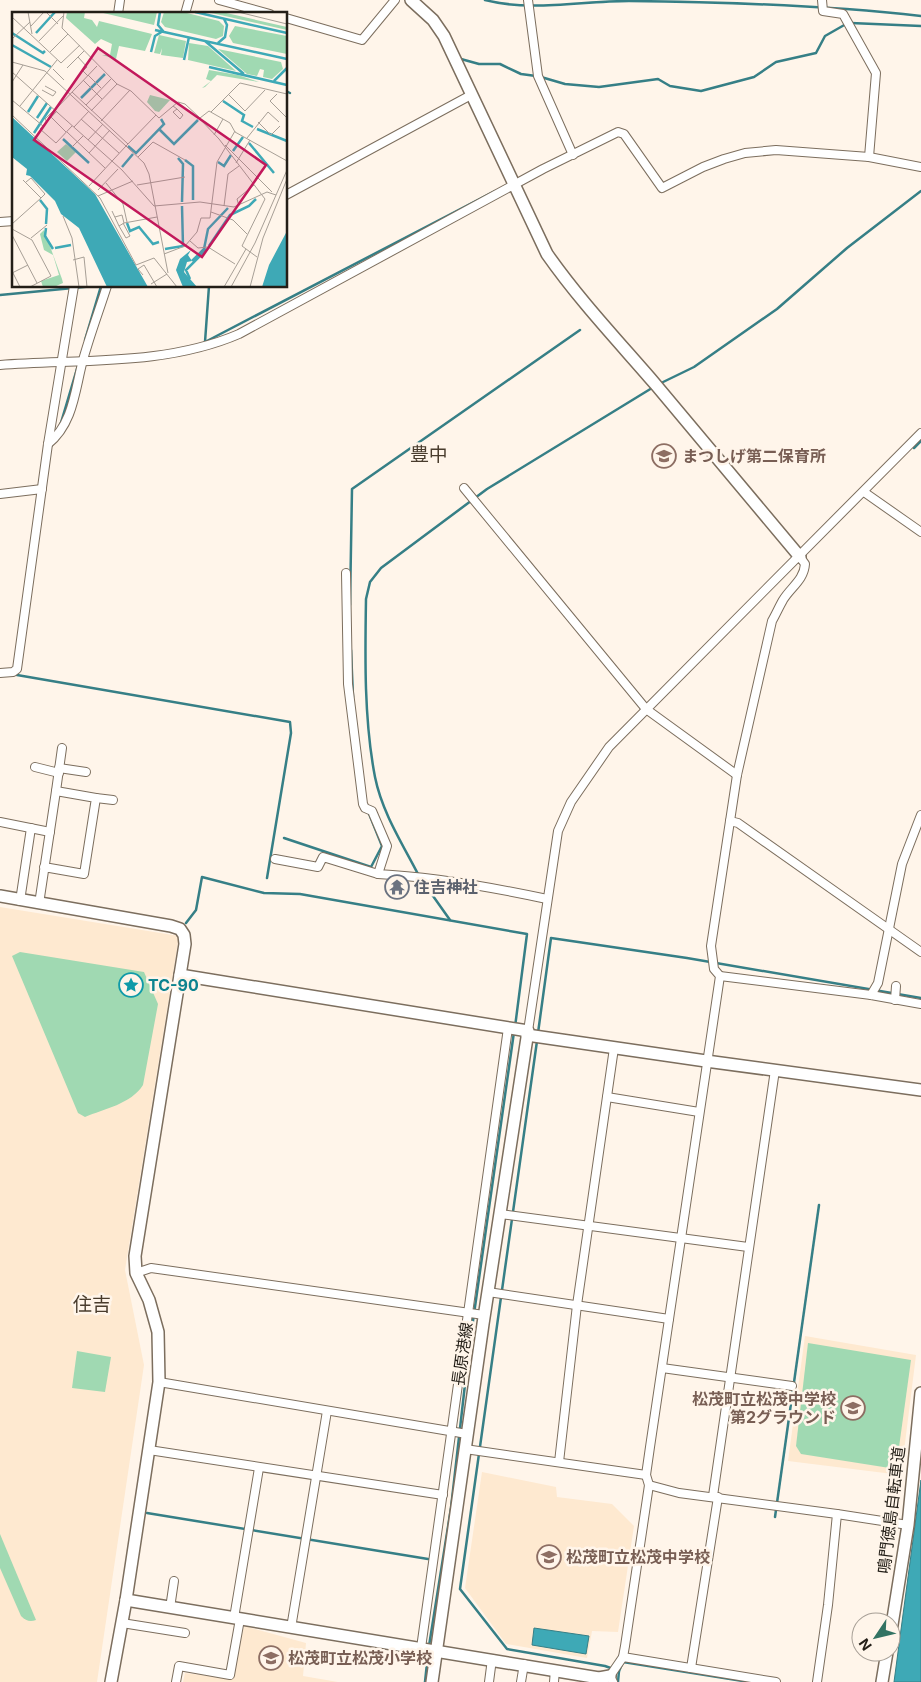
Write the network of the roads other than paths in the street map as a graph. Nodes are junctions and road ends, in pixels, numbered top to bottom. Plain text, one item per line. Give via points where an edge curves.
1 (219, 0) edge
2 (395, 0) edge
3 (411, 0) edge
4 (822, 0) edge
5 (528, 2) edge
6 (263, 12) edge
7 (288, 19) edge
8 (471, 95) junction
9 (573, 155) junction
10 (869, 157) junction
11 (921, 167) edge
12 (515, 185) junction
13 (288, 194) edge
14 (74, 288) edge
15 (106, 288) edge
16 (62, 360) junction
17 (83, 360) junction
18 (0, 365) edge
19 (921, 433) edge
20 (48, 444) junction
21 (464, 488) dead end
22 (42, 489) junction
23 (864, 492) junction
24 (0, 494) edge
25 (921, 532) edge
26 (800, 557) junction
27 (346, 573) dead end
28 (0, 673) edge
29 (646, 709) junction
30 (62, 748) dead end
31 (35, 767) dead end
32 (59, 771) junction
33 (86, 772) dead end
34 (737, 776) junction
35 (56, 791) junction
36 (96, 798) junction
37 (113, 800) dead end
38 (921, 815) edge
39 (730, 821) junction
40 (0, 822) edge
41 (32, 828) junction
42 (50, 832) junction
43 (276, 859) dead end
44 (44, 867) junction
45 (378, 874) junction
46 (0, 896) edge
47 (547, 899) junction
48 (20, 901) junction
49 (39, 904) junction
50 (888, 929) junction
51 (921, 952) edge
52 (180, 974) junction
53 (720, 976) junction
54 (896, 986) dead end
55 (871, 995) junction
56 (895, 1000) junction
57 (921, 1004) edge
58 (508, 1028) junction
59 (527, 1033) junction
60 (614, 1048) junction
61 (706, 1062) junction
62 (775, 1070) junction
63 (921, 1090) edge
64 (607, 1097) junction
65 (699, 1112) junction
66 (500, 1214) junction
67 (589, 1226) junction
68 (681, 1239) junction
69 (748, 1248) junction
70 (136, 1272) junction
71 (488, 1292) junction
72 (577, 1305) junction
73 (468, 1312) junction
74 (484, 1315) junction
75 (669, 1319) junction
76 (662, 1368) junction
77 (729, 1377) junction
78 (159, 1382) junction
79 (792, 1386) dead end
80 (921, 1393) edge
81 (327, 1411) junction
82 (453, 1432) junction
83 (467, 1434) junction
84 (465, 1448) junction
85 (149, 1450) junction
86 (559, 1462) junction
87 (259, 1468) junction
88 (646, 1475) junction
89 (316, 1477) junction
90 (649, 1485) junction
91 (443, 1495) junction
92 (715, 1497) junction
93 (837, 1514) junction
94 (908, 1525) junction
95 (174, 1581) dead end
96 (126, 1600) junction
97 (170, 1608) junction
98 (894, 1612) edge
99 (237, 1619) junction
100 (122, 1623) junction
101 (291, 1628) junction
102 (185, 1633) dead end
103 (429, 1650) junction
104 (623, 1657) junction
105 (492, 1659) junction
106 (886, 1662) edge
107 (524, 1664) junction
108 (691, 1668) junction
109 (555, 1670) junction
110 (576, 1678) edge
111 (738, 1679) edge
112 (614, 1680) edge
113 (111, 1682) edge
114 (176, 1682) edge
115 (432, 1682) edge
116 (489, 1682) edge
117 (521, 1682) edge
118 (554, 1682) edge
119 (776, 1682) edge
120 (817, 1682) edge
121 (882, 1682) edge

1 - 6 street
2 - 7 street via 362,40
3 - 8 street via 433,20 444,36
4 - 10 street via 823,11 843,14 876,72
5 - 9 street via 540,80
8 - 12 street
8 - 13 street
9 - 10 street via 602,138 618,132 624,134 662,188 703,167 745,153 776,150
9 - 12 street
10 - 11 street
12 - 17 street via 213,345 186,352
12 - 26 street via 548,254 577,294
14 - 16 street
15 - 17 street
16 - 17 street
16 - 18 street
16 - 20 street
17 - 20 street via 66,422
19 - 23 street
20 - 22 street
21 - 29 street
22 - 24 street
22 - 28 street via 17,669
23 - 25 street
23 - 26 street
26 - 29 street
26 - 34 street via 805,564 803,576 783,599 772,622
27 - 45 street via 348,684 363,804 372,811 387,846
29 - 34 street
29 - 47 street via 608,747 571,802 558,831
30 - 32 street
31 - 32 street
32 - 33 street
32 - 35 street
34 - 39 street
35 - 36 street
35 - 42 street
36 - 37 street
36 - 44 street via 84,874
38 - 50 street via 902,864
39 - 50 street via 738,823
39 - 53 street via 711,946 714,969
40 - 41 street
41 - 42 street
41 - 48 street
42 - 44 street
43 - 45 street via 318,867 323,857
44 - 49 street
45 - 47 street via 409,875
46 - 48 street
47 - 59 street
48 - 49 street
49 - 52 street via 180,929 185,944
50 - 51 street
50 - 55 street via 878,983
52 - 58 street
52 - 70 street via 135,1256
53 - 55 street
53 - 61 street
54 - 56 street
55 - 56 street
56 - 57 street
58 - 59 street
58 - 73 street
59 - 60 street
59 - 66 street, 長原港線
60 - 61 street
60 - 64 street
61 - 62 street
61 - 65 street
62 - 63 street
62 - 69 street
64 - 65 street
64 - 67 street
65 - 68 street
66 - 67 street
66 - 71 street, 長原港線
67 - 68 street
67 - 72 street
68 - 69 street
68 - 75 street
69 - 77 street
70 - 73 street via 151,1268
70 - 78 street via 149,1300 158,1332
71 - 72 street
71 - 74 street, 長原港線
72 - 75 street
72 - 86 street
73 - 74 street
73 - 82 street
74 - 83 street, 長原港線
75 - 76 street
76 - 77 street
76 - 88 street
77 - 79 street
77 - 92 street
78 - 81 street
78 - 85 street
80 - 94 street, 鳴門徳島自転車道
81 - 82 street
81 - 89 street
82 - 83 street
82 - 91 street
83 - 84 street, 長原港線
84 - 86 street
84 - 103 street, 長原港線
85 - 87 street
85 - 96 street
86 - 88 street
87 - 89 street
87 - 99 street
88 - 90 street
89 - 91 street
89 - 101 street
90 - 92 street via 679,1493
90 - 104 street
91 - 103 street
92 - 93 street
92 - 108 street
93 - 94 street
93 - 120 street
94 - 98 street, 鳴門徳島自転車道
95 - 97 street
96 - 97 street
96 - 100 street
97 - 99 street
99 - 101 street
99 - 114 street via 230,1675 179,1666
100 - 102 street
100 - 113 street
101 - 103 street
103 - 105 street
103 - 115 street, 長原港線
104 - 108 street
104 - 112 street
105 - 107 street
105 - 116 street
106 - 121 street
107 - 109 street
107 - 117 street
108 - 111 street
109 - 110 street
109 - 118 street
110 - 112 street
111 - 119 street

